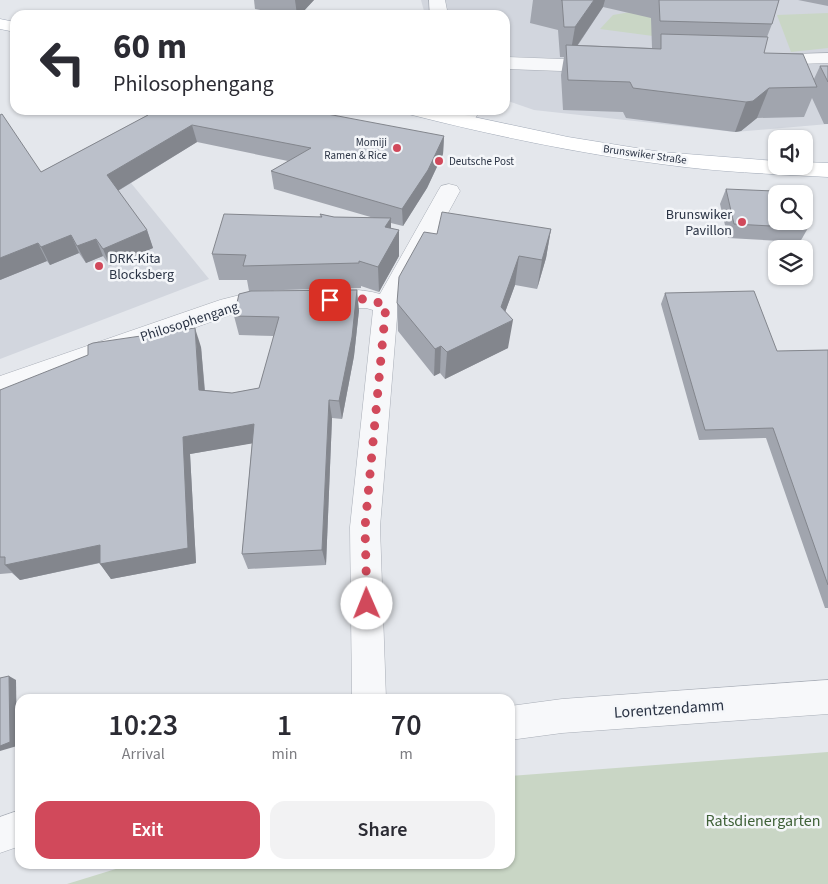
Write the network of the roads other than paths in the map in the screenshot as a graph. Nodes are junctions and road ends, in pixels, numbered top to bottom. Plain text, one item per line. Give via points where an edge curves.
1 (828, 58) edge
2 (615, 60) edge
3 (748, 60) edge
4 (510, 63) edge
5 (468, 115) edge
6 (828, 170) edge
7 (449, 191) dead end
8 (386, 305) junction
9 (0, 388) edge
10 (369, 694) edge
11 (828, 696) edge
12 (515, 722) edge
13 (15, 830) edge
14 (0, 835) edge

1 - 3 street
2 - 4 street via 561,65
5 - 6 main road, Brunswiker Straße via 576,144 662,158
7 - 8 street
8 - 9 street, Philosophengang via 367,299 256,300 229,306
8 - 10 street via 365,527
11 - 12 street, Lorentzendamm
13 - 14 street

